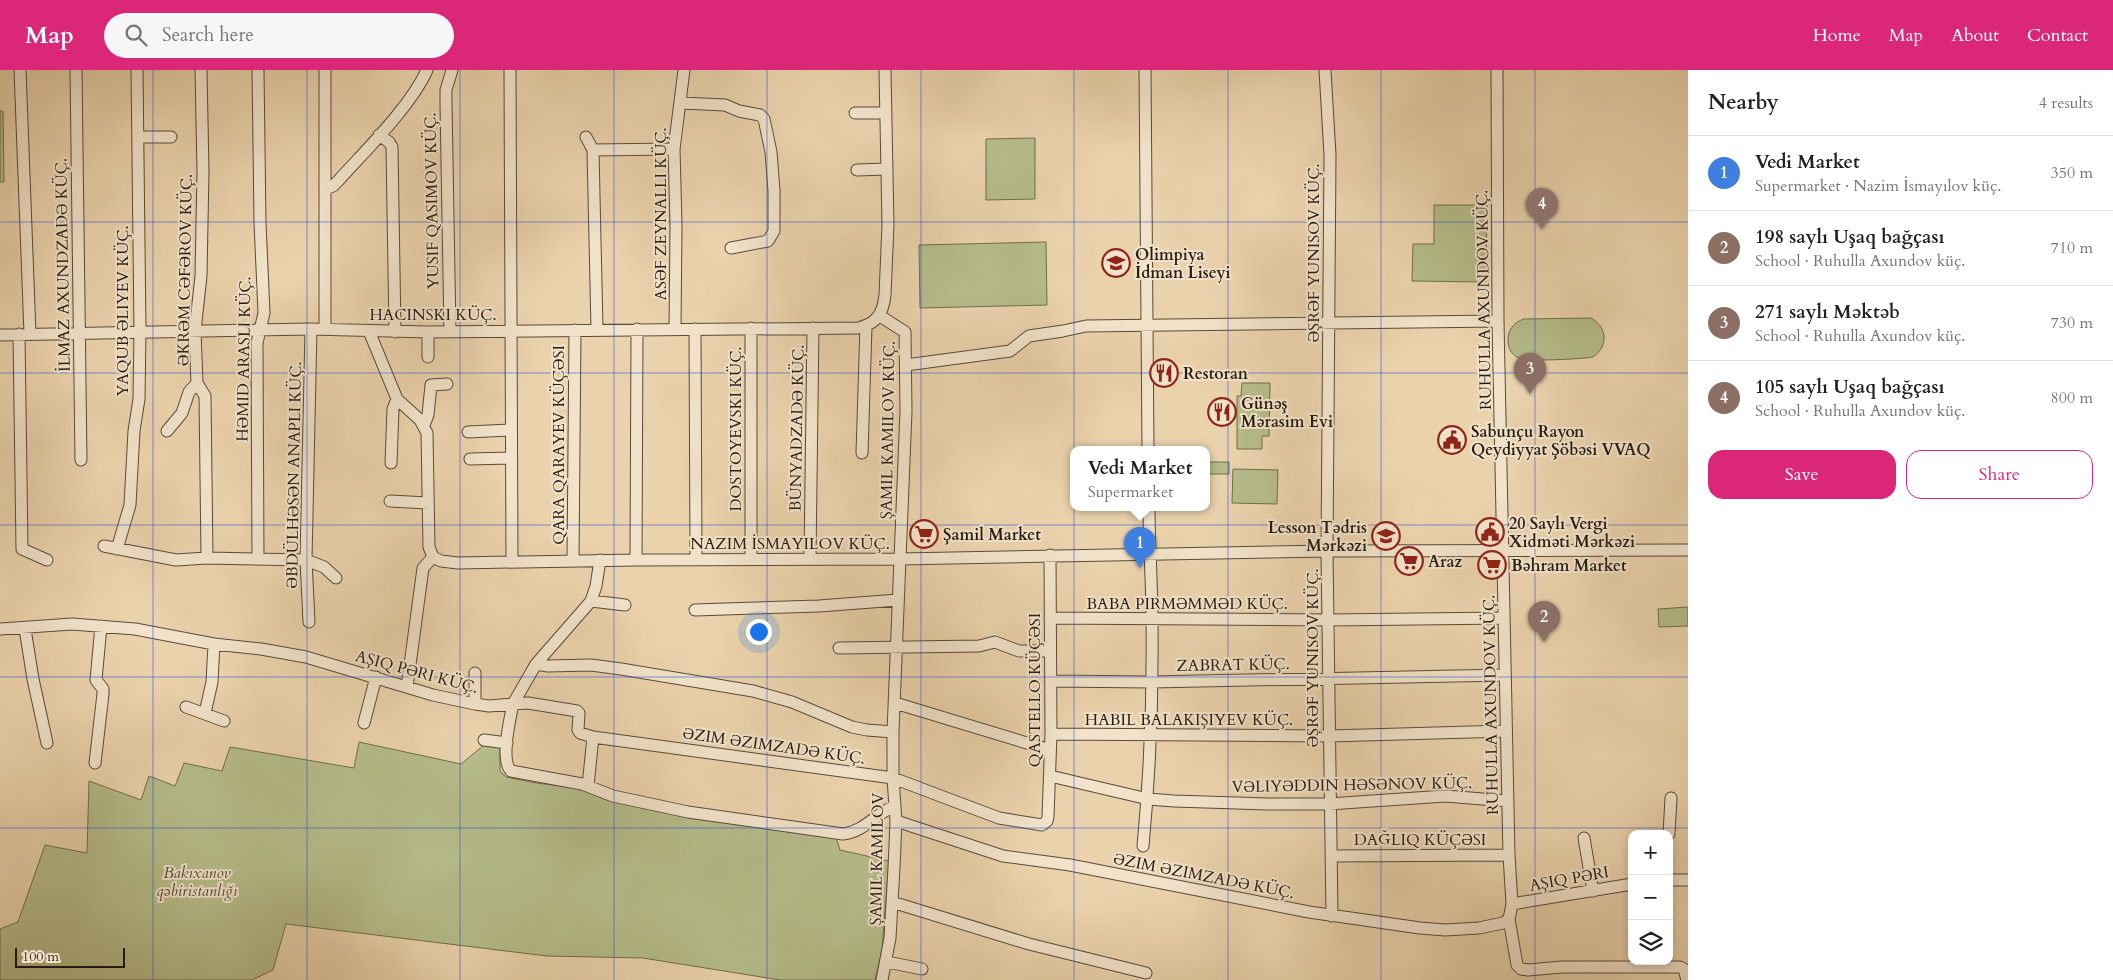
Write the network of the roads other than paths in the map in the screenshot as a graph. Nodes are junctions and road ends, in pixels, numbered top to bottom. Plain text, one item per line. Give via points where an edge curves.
1 (20, 70) edge
2 (76, 70) edge
3 (137, 70) edge
4 (201, 70) edge
5 (258, 70) edge
6 (325, 70) edge
7 (427, 70) edge
8 (452, 70) edge
9 (510, 70) edge
10 (684, 70) edge
11 (885, 70) edge
12 (1145, 70) edge
13 (1325, 70) edge
14 (1497, 70) edge
15 (681, 103) junction
16 (854, 113) dead end
17 (886, 113) junction
18 (378, 135) junction
19 (171, 137) dead end
20 (586, 137) dead end
21 (138, 138) junction
22 (674, 149) junction
23 (593, 150) junction
24 (887, 168) junction
25 (857, 170) dead end
26 (325, 189) junction
27 (731, 248) dead end
28 (880, 316) junction
29 (1498, 321) junction
30 (1330, 323) junction
31 (1146, 325) junction
32 (866, 326) junction
33 (751, 328) junction
34 (813, 328) junction
35 (311, 329) junction
36 (325, 329) junction
37 (597, 329) junction
38 (637, 329) junction
39 (675, 329) junction
40 (695, 329) junction
41 (261, 330) junction
42 (369, 330) junction
43 (575, 330) junction
44 (140, 331) junction
45 (510, 331) junction
46 (195, 332) junction
47 (395, 332) junction
48 (428, 332) junction
49 (450, 332) junction
50 (24, 334) junction
51 (79, 334) junction
52 (0, 335) edge
53 (428, 357) dead end
54 (906, 365) junction
55 (198, 383) junction
56 (447, 384) dead end
57 (397, 399) junction
58 (424, 425) junction
59 (510, 430) junction
60 (168, 431) dead end
61 (468, 432) dead end
62 (1148, 446) edge
63 (862, 453) dead end
64 (510, 458) junction
65 (470, 459) dead end
66 (81, 460) dead end
67 (391, 464) dead end
68 (390, 501) dead end
69 (428, 503) junction
70 (1149, 511) edge
71 (104, 546) dead end
72 (117, 549) junction
73 (1688, 550) edge
74 (1327, 551) junction
75 (1504, 552) junction
76 (1150, 553) junction
77 (1050, 555) junction
78 (433, 557) junction
79 (207, 558) junction
80 (258, 558) junction
81 (810, 558) junction
82 (900, 558) junction
83 (696, 559) junction
84 (751, 559) junction
85 (47, 560) dead end
86 (306, 560) junction
87 (600, 560) junction
88 (636, 560) junction
89 (573, 561) junction
90 (512, 562) junction
91 (336, 578) dead end
92 (898, 600) junction
93 (591, 601) junction
94 (625, 605) dead end
95 (695, 610) dead end
96 (1050, 618) junction
97 (1504, 618) junction
98 (1152, 620) junction
99 (1329, 620) junction
100 (309, 622) dead end
101 (101, 626) junction
102 (0, 629) edge
103 (25, 629) junction
104 (214, 644) junction
105 (898, 646) junction
106 (839, 648) dead end
107 (1050, 651) junction
108 (536, 664) junction
109 (475, 673) dead end
110 (1505, 675) junction
111 (376, 677) junction
112 (1330, 679) junction
113 (1050, 681) junction
114 (1152, 682) junction
115 (407, 687) junction
116 (474, 704) junction
117 (513, 704) junction
118 (895, 704) junction
119 (186, 707) dead end
120 (205, 713) junction
121 (224, 721) dead end
122 (364, 723) dead end
123 (1506, 731) junction
124 (894, 732) junction
125 (1051, 734) junction
126 (1150, 736) junction
127 (1329, 736) junction
128 (593, 737) junction
129 (484, 740) dead end
130 (47, 743) dead end
131 (507, 743) junction
132 (1050, 750) junction
133 (95, 763) dead end
134 (1050, 776) junction
135 (893, 778) junction
136 (588, 786) junction
137 (1670, 798) dead end
138 (1148, 799) junction
139 (1508, 801) junction
140 (1329, 804) junction
141 (895, 806) junction
142 (896, 821) junction
143 (1045, 824) joint
144 (1669, 830) edge
145 (1584, 838) dead end
146 (1143, 846) dead end
147 (1509, 855) junction
148 (1331, 856) junction
149 (1673, 880) edge
150 (1688, 880) edge
151 (1628, 885) edge
152 (1593, 891) junction
153 (892, 902) junction
154 (1512, 904) junction
155 (1332, 916) junction
156 (1509, 919) junction
157 (887, 962) junction
158 (922, 969) dead end
159 (1146, 973) dead end
160 (882, 980) edge
161 (1687, 980) edge

1 - 50 street
2 - 51 street, İLMAZ AXUNDZADƏ KÜÇ.
3 - 21 street, YAQUB ƏLIYEV KÜÇ.
4 - 46 street, ƏKRƏM CƏFƏROV KÜÇ. via 201,266
5 - 41 street via 264,313
6 - 26 street
7 - 18 street via 419,85
8 - 49 street via 446,90
9 - 45 street
10 - 15 street
11 - 17 street
12 - 31 street
13 - 30 street, ƏŞRƏF YUNISOV KÜÇ. via 1330,155
14 - 29 street, RUHULLA AXUNDOV KÜÇ.
15 - 22 street
15 - 27 street via 725,105 764,119 773,174 774,231 768,241
16 - 17 street
17 - 24 street
18 - 26 street via 338,181
18 - 47 street via 392,147
19 - 21 street
20 - 23 street
21 - 44 street, YAQUB ƏLIYEV KÜÇ.
22 - 23 street
22 - 39 street
23 - 37 street
24 - 25 street
24 - 28 street via 886,278
26 - 36 street
28 - 32 street, ŞAMIL KAMILOV KÜÇ.
28 - 54 street, ŞAMIL KAMILOV KÜÇ. via 905,332
29 - 30 street
29 - 75 street, RUHULLA AXUNDOV KÜÇ.
30 - 31 street
30 - 74 street, ƏŞRƏF YUNISOV KÜÇ.
31 - 54 street via 1086,326 1029,336 1010,351
31 - 62 street
32 - 34 street
32 - 63 street
33 - 34 street
33 - 40 street
33 - 84 street, DOSTOYEVSKI KÜÇ.
34 - 81 street, BÜNYADZADƏ KÜÇ.
35 - 36 street
35 - 41 street
35 - 86 street
36 - 42 street
37 - 38 street
37 - 43 street
38 - 39 street
38 - 88 street
39 - 40 street
40 - 83 street
41 - 46 street
41 - 80 street via 257,343
42 - 47 street
42 - 57 street
43 - 45 street
43 - 89 street, QARA QARAYEV KÜÇƏSI
44 - 46 street
44 - 51 street
44 - 72 street, YAQUB ƏLIYEV KÜÇ. via 132,492
45 - 49 street
45 - 59 street
46 - 55 street, ƏKRƏM CƏFƏROV KÜÇ.
47 - 48 street
48 - 49 street
48 - 53 street
50 - 51 street
50 - 52 street
50 - 85 street via 22,549
51 - 66 street, İLMAZ AXUNDZADƏ KÜÇ.
54 - 82 street, ŞAMIL KAMILOV KÜÇ.
55 - 60 street via 189,392 182,413
55 - 79 street, ƏKRƏM CƏFƏROV KÜÇ. via 206,396
56 - 58 street via 431,385
57 - 58 street
57 - 67 street via 393,409
58 - 69 street via 428,440
59 - 61 street
59 - 64 street
64 - 65 street
64 - 90 street
68 - 69 street
69 - 78 street via 429,547
70 - 76 street
71 - 72 street
72 - 79 street via 176,560
73 - 75 street
74 - 75 street
74 - 76 street
74 - 99 street, ƏŞRƏF YUNISOV KÜÇ.
75 - 97 street, RUHULLA AXUNDOV KÜÇ.
76 - 77 street
76 - 98 street
77 - 82 street
77 - 96 street, QASTELLO KÜÇƏSI
78 - 90 street via 458,563
78 - 115 street via 422,568
79 - 80 street
80 - 86 street
81 - 82 street
81 - 84 street
82 - 92 street, ŞAMIL KAMILOV
83 - 84 street
83 - 88 street
86 - 91 street
86 - 100 street
87 - 88 street
87 - 89 street
87 - 93 street
89 - 90 street
92 - 95 street
92 - 105 street, ŞAMIL KAMILOV
93 - 94 street
93 - 108 street
96 - 98 street, BABA PIRMƏMMƏD KÜÇ.
96 - 107 street, QASTELLO KÜÇƏSI
97 - 99 street, BABA PIRMƏMMƏD KÜÇ.
97 - 110 street, RUHULLA AXUNDOV KÜÇ.
98 - 99 street, BABA PIRMƏMMƏD KÜÇ.
98 - 114 street
99 - 112 street, ƏŞRƏF YUNISOV KÜÇ.
101 - 103 street via 41,625
101 - 104 street
101 - 133 street via 96,680 103,694
102 - 103 street
103 - 130 street via 32,679
104 - 111 street via 261,648 306,657
104 - 120 street via 212,682
105 - 106 street
105 - 107 street via 979,646 995,642 1019,651
105 - 118 street, ŞAMIL KAMILOV
107 - 113 street, QASTELLO KÜÇƏSI
108 - 117 street
108 - 124 street via 591,665 753,691 792,702 852,727
109 - 116 street
110 - 112 street, ZABRAT KÜÇ.
110 - 123 street, RUHULLA AXUNDOV KÜÇ.
111 - 115 street
111 - 122 street
112 - 114 street, ZABRAT KÜÇ.
112 - 127 street, ƏŞRƏF YUNISOV KÜÇ.
113 - 114 street, ZABRAT KÜÇ.
113 - 125 street, QASTELLO KÜÇƏSI
114 - 126 street
115 - 116 street
116 - 117 street
117 - 128 street via 528,703 577,711 578,730
117 - 131 street
118 - 124 street, ŞAMIL KAMILOV
118 - 132 street
119 - 120 street
120 - 121 street
123 - 127 street, HABIL BALAKIŞIYEV KÜÇ.
123 - 139 street, RUHULLA AXUNDOV KÜÇ.
124 - 135 street, ŞAMIL KAMILOV
125 - 126 street, HABIL BALAKIŞIYEV KÜÇ.
125 - 132 street, QASTELLO KÜÇƏSI
126 - 127 street, HABIL BALAKIŞIYEV KÜÇ.
126 - 138 street
127 - 140 street, ƏŞRƏF YUNISOV KÜÇ.
128 - 135 street, ƏZIM ƏZIMZADƏ KÜÇ.
128 - 136 street
129 - 131 street
131 - 136 street via 507,763 511,771
132 - 134 street, QASTELLO KÜÇƏSI
134 - 138 street, VƏLIYƏDDIN HƏSƏNOV KÜÇ.
134 - 143 street, QASTELLO KÜÇƏSI
135 - 141 street, ŞAMIL KAMILOV
135 - 143 street, ƏZIM ƏZIMZADƏ KÜÇ. via 999,818
136 - 141 street via 613,796 688,812 843,834 861,828
137 - 144 street
138 - 140 street, VƏLIYƏDDIN HƏSƏNOV KÜÇ.
138 - 146 street
139 - 140 street, VƏLIYƏDDIN HƏSƏNOV KÜÇ. via 1445,796
139 - 147 street, RUHULLA AXUNDOV KÜÇ.
140 - 148 street, ƏŞRƏF YUNISOV KÜÇ.
141 - 142 street, ŞAMIL KAMILOV
142 - 153 street, ŞAMIL KAMILOV
142 - 155 street, ƏZIM ƏZIMZADƏ KÜÇ. via 1003,856 1070,865
145 - 152 street
147 - 148 street
147 - 154 street, RUHULLA AXUNDOV KÜÇ.
148 - 155 street, ƏŞRƏF YUNISOV KÜÇ.
149 - 150 street
151 - 152 street
152 - 154 street
153 - 157 street, ŞAMIL KAMILOV
153 - 159 street via 1029,944
154 - 156 street, RUHULLA AXUNDOV KÜÇ.
155 - 156 street, ƏZIM ƏZIMZADƏ KÜÇ. via 1445,930 1479,928
156 - 161 street via 1521,969 1680,967
157 - 158 street
157 - 160 street, ŞAMIL KAMILOV

